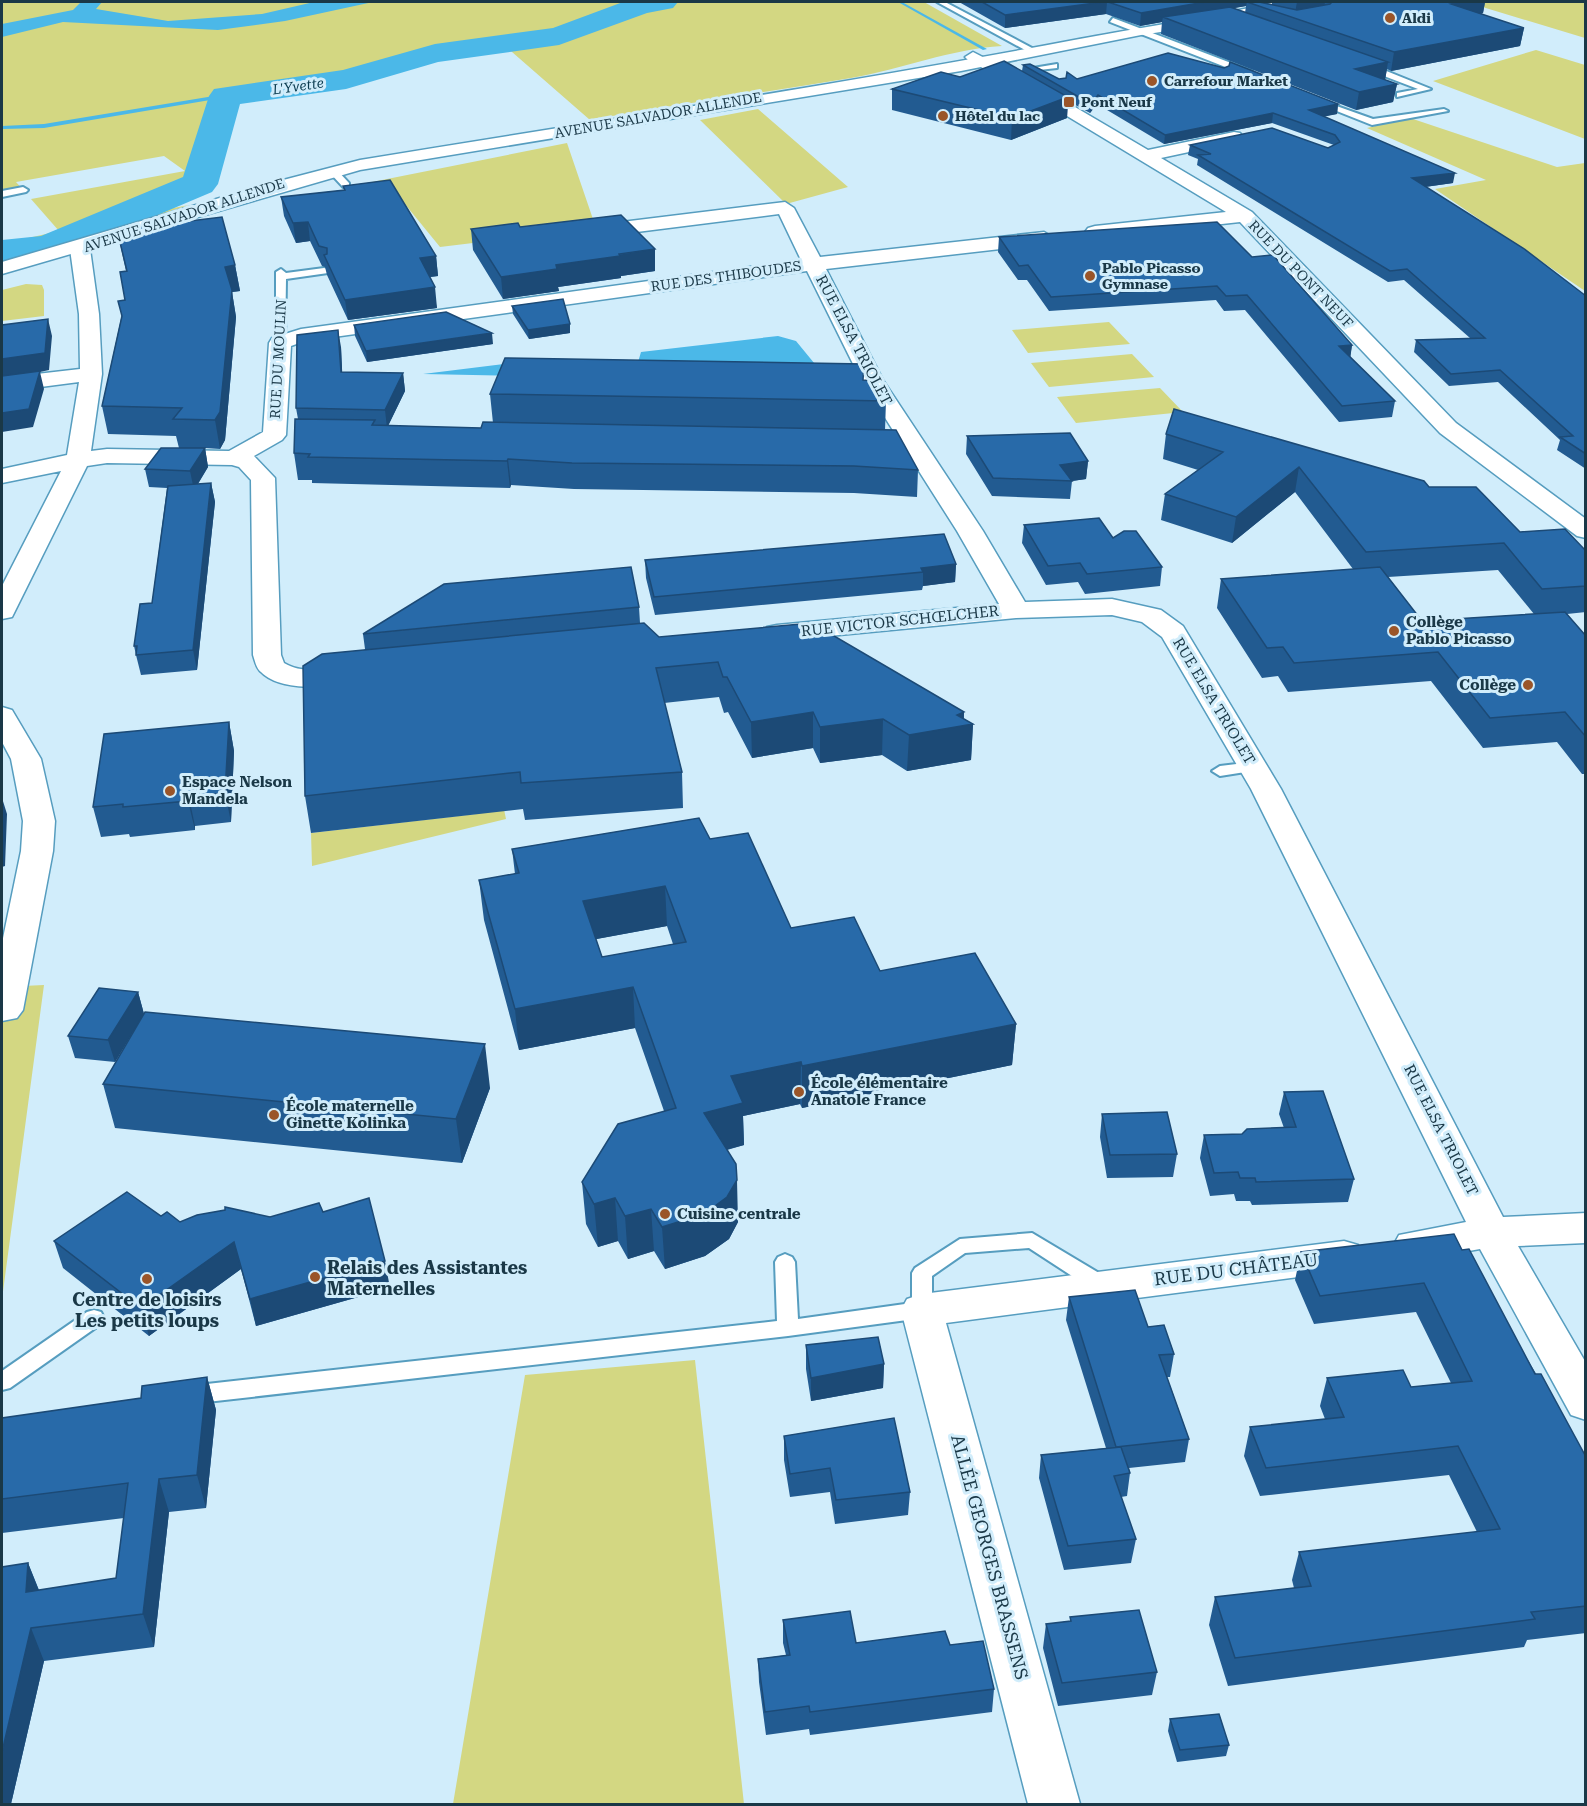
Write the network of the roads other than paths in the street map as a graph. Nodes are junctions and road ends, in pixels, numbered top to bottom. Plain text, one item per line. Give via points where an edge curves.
1 (941, 2) edge
2 (1281, 3) edge
3 (1307, 4) dead end
4 (1245, 16) junction
5 (1262, 18) edge
6 (1113, 20) edge
7 (1137, 30) junction
8 (1028, 48) junction
9 (978, 60) junction
10 (1355, 62) edge
11 (1253, 75) edge
12 (1307, 96) edge
13 (1400, 96) dead end
14 (1444, 111) dead end
15 (1254, 133) edge
16 (1145, 156) junction
17 (333, 171) junction
18 (346, 185) edge
19 (23, 190) dead end
20 (2, 194) edge
21 (193, 213) junction
22 (1245, 216) junction
23 (212, 220) edge
24 (570, 234) edge
25 (80, 249) junction
26 (814, 264) junction
27 (2, 268) edge
28 (324, 271) edge
29 (280, 343) junction
30 (91, 374) junction
31 (2, 385) edge
32 (274, 435) junction
33 (298, 435) edge
34 (891, 447) edge
35 (914, 447) junction
36 (234, 458) junction
37 (78, 460) junction
38 (2, 476) edge
39 (1586, 531) edge
40 (1016, 610) junction
41 (2, 611) edge
42 (751, 636) edge
43 (370, 674) edge
44 (2, 716) edge
45 (1253, 767) junction
46 (1220, 771) dead end
47 (5, 1010) dead end
48 (1586, 1228) edge
49 (1493, 1232) junction
50 (785, 1262) dead end
51 (1103, 1286) junction
52 (922, 1310) junction
53 (94, 1318) dead end
54 (788, 1328) junction
55 (2, 1382) edge
56 (167, 1398) edge
57 (1586, 1403) edge
58 (1054, 1804) edge

1 - 8 lane
2 - 3 street, AVENUE SALVADOR ALLENDE
2 - 4 street, AVENUE SALVADOR ALLENDE
4 - 5 lane
4 - 7 street, AVENUE SALVADOR ALLENDE
6 - 7 lane
7 - 8 street
7 - 9 street, AVENUE SALVADOR ALLENDE
7 - 11 lane
8 - 9 street
9 - 16 street, RUE DU PONT NEUF
9 - 17 street, AVENUE SALVADOR ALLENDE
10 - 13 lane via 1427,89
12 - 14 lane via 1372,122
15 - 16 street
16 - 22 street, RUE DU PONT NEUF
17 - 18 lane
17 - 21 street, AVENUE SALVADOR ALLENDE
19 - 20 lane
21 - 23 lane
21 - 25 street, AVENUE SALVADOR ALLENDE
22 - 26 street, RUE DES THIBOUDES
22 - 39 street, RUE DU PONT NEUF via 1448,428
24 - 26 street, RUE ELSA TRIOLET via 784,208
25 - 27 street, AVENUE SALVADOR ALLENDE
25 - 30 street via 89,314
26 - 29 street, RUE DES THIBOUDES via 301,335
26 - 35 street, RUE ELSA TRIOLET via 872,380
28 - 29 lane, RUE DU MOULIN via 281,275
29 - 32 street, RUE DU MOULIN
30 - 31 street
30 - 37 street
32 - 33 street
32 - 36 street, RUE DU MOULIN
34 - 35 street
35 - 40 street, RUE ELSA TRIOLET
36 - 37 street via 107,456
36 - 43 street via 247,462 263,478 267,654 271,667 301,678
37 - 38 street
37 - 41 street
40 - 42 street, RUE VICTOR SCHŒLCHER
40 - 45 street, RUE ELSA TRIOLET via 1112,607 1151,616 1173,632
44 - 47 street via 26,759 39,821 37,850
45 - 46 lane
45 - 49 street, RUE ELSA TRIOLET
48 - 49 street, RUE DU CHÂTEAU
49 - 51 street, RUE DU CHÂTEAU
49 - 57 street, RUE ELSA TRIOLET
50 - 54 lane
51 - 52 street, RUE DU CHÂTEAU
51 - 52 lane via 1032,1240 960,1246 922,1273
52 - 54 lane
52 - 58 street, ALLÉE GEORGES BRASSENS
53 - 55 lane
54 - 56 lane

